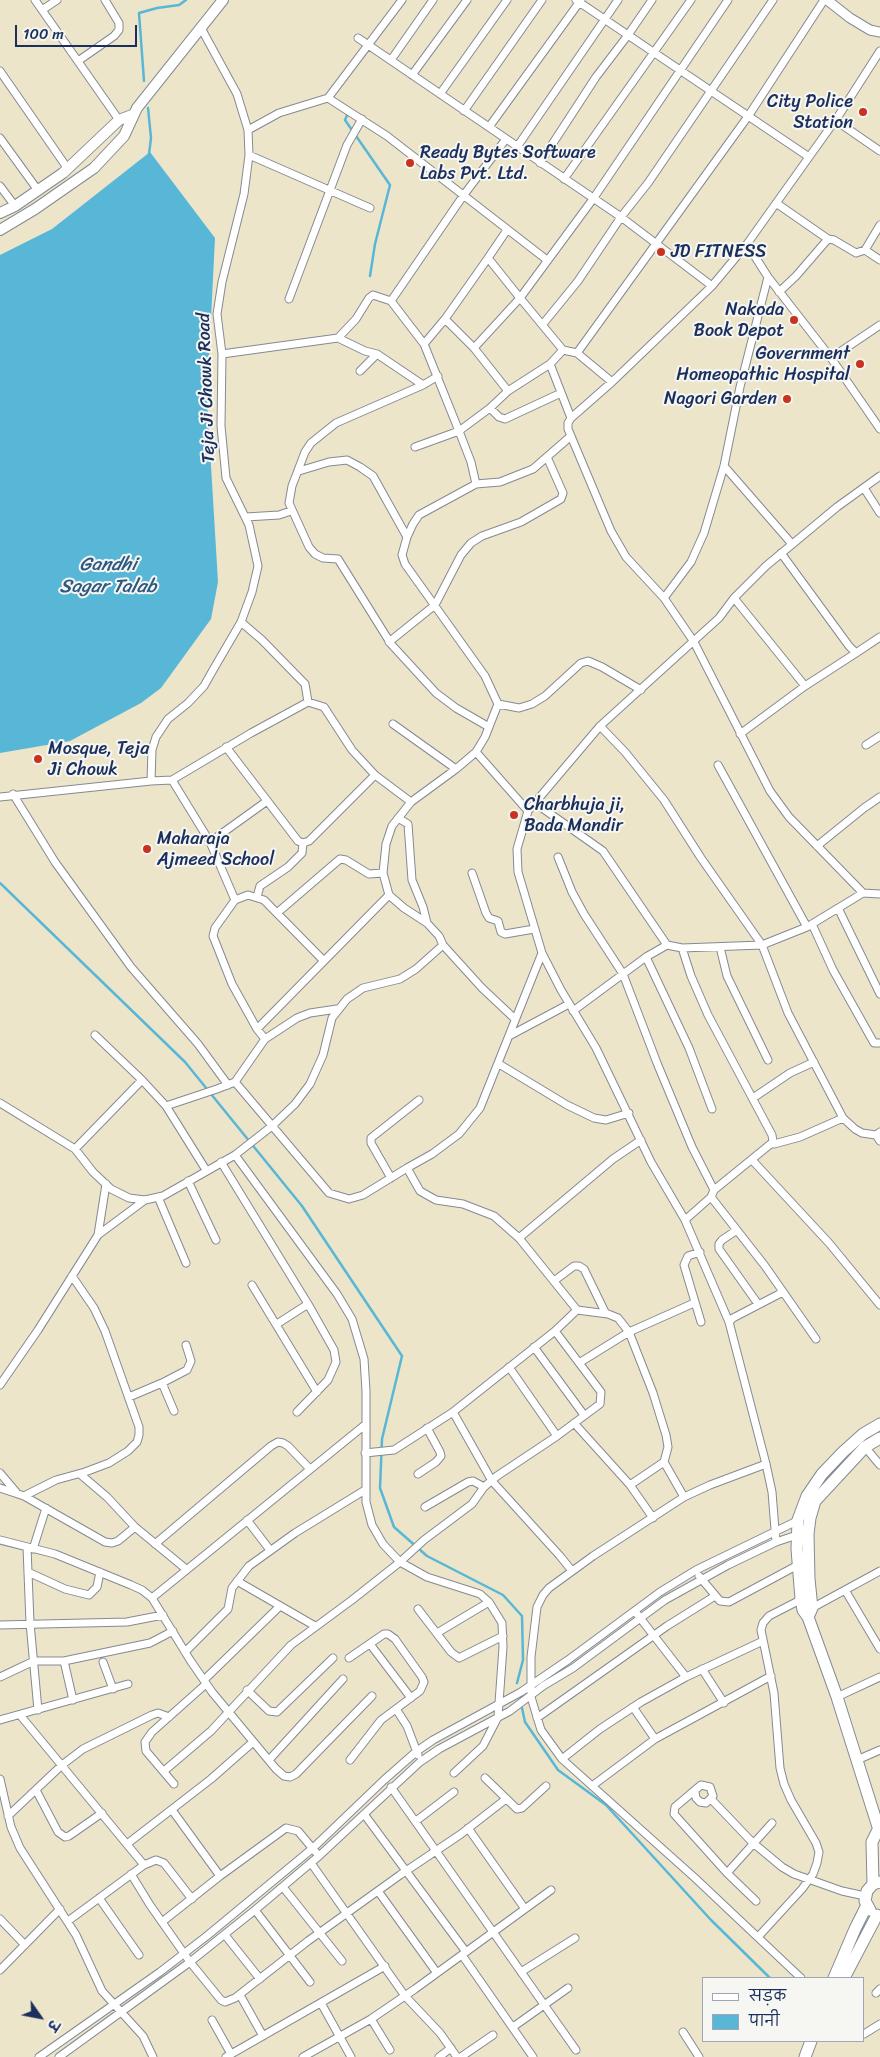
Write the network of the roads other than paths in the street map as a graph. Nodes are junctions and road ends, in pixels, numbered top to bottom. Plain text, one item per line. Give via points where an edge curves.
1 (35, 0) edge
2 (57, 0) edge
3 (105, 0) edge
4 (222, 0) edge
5 (402, 0) edge
6 (433, 0) edge
7 (466, 0) edge
8 (507, 0) edge
9 (542, 0) edge
10 (618, 0) edge
11 (652, 0) edge
12 (691, 0) edge
13 (728, 0) edge
14 (773, 0) edge
15 (579, 1) edge
16 (830, 1) edge
17 (42, 10) junction
18 (604, 19) junction
19 (201, 28) junction
20 (880, 32) edge
21 (628, 35) junction
22 (358, 38) dead end
23 (369, 45) junction
24 (880, 51) edge
25 (653, 52) junction
26 (391, 60) junction
27 (78, 61) junction
28 (681, 70) junction
29 (0, 71) edge
30 (412, 75) junction
31 (712, 90) junction
32 (440, 94) junction
33 (328, 98) junction
34 (464, 111) junction
35 (132, 115) junction
36 (750, 116) junction
37 (362, 119) junction
38 (119, 120) junction
39 (835, 120) junction
40 (489, 128) junction
41 (248, 130) junction
42 (0, 138) edge
43 (506, 139) junction
44 (517, 147) junction
45 (880, 151) edge
46 (249, 155) junction
47 (809, 157) junction
48 (540, 162) junction
49 (68, 168) junction
50 (564, 180) junction
51 (0, 186) edge
52 (37, 189) junction
53 (330, 190) junction
54 (463, 196) junction
55 (593, 199) junction
56 (776, 203) junction
57 (14, 206) junction
58 (370, 208) dead end
59 (0, 213) edge
60 (620, 217) junction
61 (880, 225) edge
62 (0, 230) edge
63 (507, 230) junction
64 (828, 239) junction
65 (657, 243) junction
66 (747, 244) junction
67 (865, 250) junction
68 (488, 258) junction
69 (547, 260) junction
70 (880, 260) edge
71 (768, 277) junction
72 (712, 286) junction
73 (779, 292) junction
74 (289, 298) dead end
75 (520, 298) junction
76 (391, 301) junction
77 (445, 319) junction
78 (543, 324) junction
79 (880, 325) edge
80 (338, 338) junction
81 (424, 344) junction
82 (474, 348) junction
83 (563, 350) junction
84 (577, 353) junction
85 (222, 354) junction
86 (377, 354) junction
87 (831, 358) junction
88 (550, 364) junction
89 (360, 371) dead end
90 (438, 376) junction
91 (612, 382) junction
92 (423, 385) junction
93 (508, 391) junction
94 (561, 392) junction
95 (490, 408) junction
96 (571, 418) junction
97 (880, 429) edge
98 (459, 430) junction
99 (571, 436) junction
100 (415, 447) dead end
101 (546, 457) junction
102 (724, 466) junction
103 (299, 471) junction
104 (880, 476) edge
105 (476, 484) junction
106 (864, 488) junction
107 (291, 511) junction
108 (880, 513) edge
109 (246, 517) junction
110 (407, 537) junction
111 (792, 544) junction
112 (781, 553) junction
113 (664, 598) junction
114 (734, 598) junction
115 (435, 605) junction
116 (241, 622) junction
117 (880, 637) edge
118 (389, 642) junction
119 (694, 642) junction
120 (856, 653) junction
121 (805, 686) junction
122 (641, 690) junction
123 (308, 702) junction
124 (498, 704) junction
125 (393, 724) dead end
126 (600, 726) junction
127 (489, 727) junction
128 (740, 734) junction
129 (880, 736) edge
130 (866, 745) dead end
131 (226, 747) junction
132 (476, 752) junction
133 (718, 765) dead end
134 (456, 770) junction
135 (375, 775) junction
136 (172, 780) junction
137 (151, 781) junction
138 (13, 794) junction
139 (0, 797) edge
140 (880, 797) edge
141 (267, 801) junction
142 (411, 802) junction
143 (535, 803) junction
144 (528, 811) junction
145 (398, 818) junction
146 (210, 842) junction
147 (303, 843) junction
148 (817, 846) junction
149 (558, 857) dead end
150 (383, 872) junction
151 (472, 872) dead end
152 (863, 893) junction
153 (880, 894) edge
154 (389, 895) junction
155 (257, 897) junction
156 (235, 900) junction
157 (838, 908) junction
158 (277, 913) junction
159 (427, 923) junction
160 (809, 925) junction
161 (534, 929) junction
162 (443, 944) junction
163 (667, 945) junction
164 (762, 945) junction
165 (720, 947) junction
166 (682, 948) junction
167 (542, 954) junction
168 (646, 957) junction
169 (323, 960) junction
170 (623, 974) junction
171 (880, 994) edge
172 (571, 1007) junction
173 (337, 1009) junction
174 (515, 1019) junction
175 (257, 1029) junction
176 (95, 1035) dead end
177 (509, 1036) junction
178 (265, 1039) junction
179 (880, 1043) edge
180 (768, 1060) dead end
181 (814, 1062) junction
182 (499, 1064) junction
183 (142, 1080) junction
184 (232, 1083) junction
185 (753, 1098) junction
186 (418, 1100) dead end
187 (0, 1103) edge
188 (166, 1106) junction
189 (712, 1109) dead end
190 (629, 1113) junction
191 (843, 1118) junction
192 (272, 1126) junction
193 (879, 1136) edge
194 (641, 1140) junction
195 (773, 1142) junction
196 (75, 1149) junction
197 (237, 1153) junction
198 (752, 1160) junction
199 (221, 1162) junction
200 (407, 1168) junction
201 (206, 1170) junction
202 (390, 1178) junction
203 (188, 1181) junction
204 (106, 1184) junction
205 (713, 1194) junction
206 (158, 1197) junction
207 (145, 1200) junction
208 (685, 1220) junction
209 (737, 1230) junction
210 (98, 1235) junction
211 (519, 1238) junction
212 (216, 1240) dead end
213 (700, 1252) junction
214 (186, 1263) dead end
215 (72, 1276) junction
216 (554, 1281) junction
217 (252, 1285) dead end
218 (782, 1292) junction
219 (694, 1303) junction
220 (308, 1304) junction
221 (758, 1304) junction
222 (880, 1305) edge
223 (577, 1310) junction
224 (605, 1312) junction
225 (701, 1322) dead end
226 (729, 1322) junction
227 (277, 1324) junction
228 (555, 1331) junction
229 (629, 1332) junction
230 (816, 1339) dead end
231 (186, 1345) dead end
232 (534, 1347) junction
233 (579, 1363) junction
234 (509, 1367) junction
235 (162, 1383) junction
236 (0, 1385) edge
237 (317, 1392) junction
238 (128, 1397) junction
239 (174, 1411) dead end
240 (297, 1412) dead end
241 (453, 1412) junction
242 (584, 1415) junction
243 (574, 1422) junction
244 (366, 1424) junction
245 (880, 1424) edge
246 (427, 1428) junction
247 (557, 1436) junction
248 (880, 1438) edge
249 (865, 1448) junction
250 (365, 1452) junction
251 (664, 1462) junction
252 (766, 1464) junction
253 (880, 1465) edge
254 (310, 1469) junction
255 (0, 1473) edge
256 (80, 1474) junction
257 (418, 1474) dead end
258 (492, 1481) junction
259 (630, 1485) junction
260 (484, 1487) junction
261 (0, 1488) edge
262 (366, 1490) junction
263 (20, 1494) junction
264 (684, 1497) junction
265 (425, 1507) dead end
266 (46, 1508) junction
267 (653, 1518) junction
268 (804, 1519) junction
269 (247, 1520) junction
270 (135, 1527) junction
271 (775, 1532) junction
272 (803, 1534) junction
273 (0, 1540) edge
274 (776, 1542) junction
275 (155, 1544) junction
276 (30, 1548) junction
277 (270, 1550) junction
278 (402, 1560) junction
279 (798, 1564) junction
280 (186, 1569) junction
281 (696, 1570) junction
282 (572, 1571) junction
283 (28, 1572) junction
284 (100, 1572) junction
285 (879, 1574) edge
286 (701, 1578) junction
287 (237, 1582) junction
288 (845, 1590) junction
289 (715, 1596) junction
290 (152, 1598) junction
291 (489, 1602) junction
292 (808, 1605) junction
293 (279, 1607) junction
294 (418, 1609) dead end
295 (634, 1610) junction
296 (163, 1615) junction
297 (640, 1617) junction
298 (30, 1624) junction
299 (0, 1626) edge
300 (315, 1626) junction
301 (173, 1631) junction
302 (437, 1633) junction
303 (654, 1635) junction
304 (503, 1636) junction
305 (762, 1641) junction
306 (370, 1644) junction
307 (880, 1648) edge
308 (185, 1652) junction
309 (333, 1658) dead end
310 (349, 1658) dead end
311 (34, 1661) junction
312 (64, 1661) junction
313 (103, 1662) dead end
314 (702, 1669) junction
315 (686, 1676) junction
316 (771, 1676) junction
317 (0, 1677) edge
318 (880, 1677) edge
319 (343, 1680) dead end
320 (205, 1682) junction
321 (128, 1684) dead end
322 (530, 1685) junction
323 (113, 1689) junction
324 (248, 1690) junction
325 (372, 1696) dead end
326 (837, 1697) junction
327 (411, 1698) junction
328 (528, 1698) junction
329 (74, 1700) junction
330 (724, 1703) junction
331 (502, 1704) junction
332 (633, 1707) junction
333 (396, 1709) junction
334 (38, 1710) junction
335 (228, 1711) junction
336 (20, 1715) junction
337 (169, 1717) junction
338 (498, 1717) junction
339 (537, 1718) junction
340 (0, 1720) edge
341 (655, 1739) junction
342 (253, 1742) junction
343 (880, 1750) edge
344 (417, 1751) junction
345 (562, 1759) junction
346 (269, 1760) junction
347 (350, 1760) dead end
348 (857, 1760) junction
349 (420, 1762) junction
350 (62, 1765) junction
351 (164, 1771) junction
352 (454, 1773) dead end
353 (0, 1778) edge
354 (485, 1778) dead end
355 (174, 1784) dead end
356 (546, 1786) dead end
357 (592, 1786) junction
358 (391, 1787) junction
359 (36, 1790) junction
360 (454, 1792) dead end
361 (695, 1792) junction
362 (506, 1799) junction
363 (711, 1799) junction
364 (172, 1810) junction
365 (5, 1812) edge
366 (102, 1813) junction
367 (364, 1814) junction
368 (416, 1821) junction
369 (772, 1822) dead end
370 (468, 1828) junction
371 (879, 1832) edge
372 (752, 1842) junction
373 (127, 1844) junction
374 (313, 1848) junction
375 (437, 1850) junction
376 (319, 1856) junction
377 (310, 1863) junction
378 (144, 1865) junction
379 (407, 1870) junction
380 (727, 1873) junction
381 (131, 1874) junction
382 (220, 1876) junction
383 (809, 1880) junction
384 (877, 1883) edge
385 (283, 1887) junction
386 (551, 1890) dead end
387 (378, 1891) junction
388 (99, 1898) junction
389 (192, 1899) junction
390 (756, 1901) dead end
391 (866, 1901) junction
392 (60, 1909) junction
393 (525, 1909) junction
394 (255, 1910) junction
395 (348, 1913) junction
396 (878, 1915) edge
397 (0, 1919) edge
398 (68, 1921) junction
399 (162, 1922) junction
400 (494, 1932) junction
401 (320, 1933) junction
402 (225, 1935) junction
403 (758, 1937) junction
404 (575, 1938) dead end
405 (25, 1944) junction
406 (184, 1953) junction
407 (464, 1953) junction
408 (138, 1954) dead end
409 (289, 1957) junction
410 (342, 1961) dead end
411 (190, 1962) junction
412 (385, 1966) junction
413 (0, 1970) edge
414 (521, 1972) junction
415 (437, 1973) junction
416 (800, 1977) edge
417 (834, 1977) edge
418 (845, 1977) edge
419 (260, 1979) junction
420 (310, 1982) dead end
421 (568, 1988) dead end
422 (240, 1994) junction
423 (406, 1996) junction
424 (321, 2003) junction
425 (114, 2004) junction
426 (543, 2005) junction
427 (122, 2011) junction
428 (370, 2019) junction
429 (212, 2020) dead end
430 (880, 2024) edge
431 (513, 2027) junction
432 (683, 2032) dead end
433 (865, 2033) edge
434 (493, 2035) dead end
435 (263, 2036) junction
436 (339, 2036) junction
437 (811, 2042) edge
438 (451, 2048) junction
439 (390, 2050) dead end
440 (576, 2050) dead end
441 (228, 2056) edge
442 (39, 2057) edge
443 (59, 2057) edge
444 (153, 2057) edge
445 (303, 2057) edge
446 (351, 2057) edge
447 (439, 2057) edge
448 (457, 2057) edge
449 (461, 2057) edge
450 (533, 2057) edge
451 (699, 2057) edge
452 (805, 2057) edge

1 - 17 street
2 - 17 street
3 - 27 street via 119,23 119,30
4 - 19 main road
5 - 23 street
6 - 26 street
7 - 30 street
8 - 32 street
9 - 34 street
10 - 18 street
11 - 21 street
12 - 25 street
13 - 28 street
14 - 31 street
15 - 18 street
15 - 40 street
16 - 20 street via 870,30
16 - 36 street
17 - 27 street
18 - 21 street
18 - 44 street
19 - 35 main road
19 - 41 street, Teja Ji Chowk Road via 237,94
21 - 25 street
21 - 48 street
22 - 23 street
23 - 26 street
23 - 33 street
24 - 39 street
25 - 28 street
25 - 50 street
26 - 30 street
27 - 38 street
28 - 31 street
28 - 55 street
29 - 49 street
30 - 32 street
31 - 36 street
31 - 60 street via 648,183
32 - 34 street
33 - 37 street
33 - 41 street via 279,113
34 - 40 street
35 - 38 main road
35 - 62 main road via 124,136 94,168
36 - 47 street
36 - 65 street
37 - 53 street via 347,145
37 - 54 street
38 - 49 main road
39 - 45 street
39 - 47 street
40 - 43 street
41 - 46 street, Teja Ji Chowk Road
42 - 52 street
43 - 44 street
43 - 54 street
44 - 48 street
46 - 53 street
46 - 85 street, Teja Ji Chowk Road via 244,194 217,314
47 - 56 street
48 - 50 street
49 - 52 main road
50 - 55 street
51 - 57 street
52 - 57 main road
53 - 58 street
53 - 74 street
54 - 63 street
54 - 76 street
55 - 60 street
55 - 69 street
56 - 64 street
56 - 66 street
57 - 59 main road
60 - 65 street
60 - 78 street via 578,281
61 - 67 street
63 - 68 street
63 - 69 street
64 - 67 street via 856,253
64 - 73 street
65 - 72 street
65 - 84 street
66 - 71 street
66 - 72 street
67 - 70 street
68 - 75 street
68 - 77 street
69 - 75 street
71 - 73 street
71 - 102 street
72 - 91 street
73 - 87 street
75 - 78 street
75 - 82 street
76 - 80 street via 373,296 369,298 356,319
76 - 81 street
77 - 81 street
77 - 82 street
78 - 83 street
79 - 87 street
80 - 85 street
80 - 86 street
81 - 90 street
82 - 93 street
83 - 84 street
83 - 88 street
84 - 91 street
85 - 109 street, Teja Ji Chowk Road via 220,426 226,478
86 - 89 street
86 - 92 street
87 - 97 street
88 - 93 street
88 - 94 street
90 - 92 street
90 - 98 street
91 - 96 street
92 - 103 street via 336,423 311,443
93 - 95 street
94 - 95 street via 505,419 498,417
94 - 96 street
95 - 98 street
96 - 99 street via 568,423
98 - 100 street
98 - 105 street
99 - 101 street
99 - 113 street via 611,531 626,557
101 - 105 street via 533,469 516,477
101 - 115 street via 563,493 561,499 521,522 471,543 461,555
102 - 111 street
102 - 113 street via 692,562
103 - 107 street via 292,486
103 - 110 street via 347,460 360,467 373,476
104 - 106 street
105 - 110 street via 419,515
106 - 108 street
106 - 111 street
107 - 109 street
107 - 118 street via 315,554 340,562
109 - 116 street, Teja Ji Chowk Road via 258,566
110 - 115 street via 402,555 405,564
111 - 112 street
112 - 114 street
112 - 120 street
113 - 119 street
114 - 119 street
114 - 121 street
115 - 118 street
115 - 124 street via 485,676
116 - 123 street via 305,684
116 - 137 street, Teja Ji Chowk Road via 204,686 168,720 156,737 152,750
117 - 120 street
118 - 127 street via 436,693
119 - 122 street
119 - 128 street
120 - 121 street
121 - 128 street
122 - 124 street via 588,661 581,663 532,704 519,708
122 - 126 street
123 - 131 street
123 - 135 street via 324,706 352,750
124 - 127 street
125 - 134 street
126 - 143 street
126 - 164 street via 664,800
127 - 132 street
128 - 148 street via 770,791
129 - 130 street
131 - 136 street
131 - 141 street
132 - 134 street
132 - 144 street
133 - 160 street
134 - 142 street
135 - 142 street
135 - 147 street via 309,841
136 - 137 street
136 - 146 street
137 - 138 street
138 - 139 street
138 - 184 street via 55,862 131,967
140 - 148 street
141 - 146 street
141 - 147 street
142 - 145 street
143 - 144 street
143 - 163 street via 603,851
144 - 161 street via 517,849 518,872
145 - 150 street via 386,844
145 - 159 street via 408,824 412,880
146 - 156 street
147 - 155 street via 302,853 260,886
148 - 152 street
149 - 170 street via 584,914
150 - 154 street
150 - 158 street via 369,874 340,859
151 - 161 street via 486,913 498,921 501,932
152 - 153 street
152 - 157 street
154 - 159 street
154 - 169 street
155 - 156 street via 248,895
155 - 158 street
156 - 175 street via 213,936 232,984
157 - 160 street
157 - 171 street
158 - 169 street
159 - 162 street
160 - 164 street
160 - 179 street via 874,1043
161 - 167 street
162 - 173 street via 400,979 363,988
162 - 174 street
163 - 166 street
163 - 168 street
164 - 165 street
164 - 181 street via 788,1013
165 - 166 street
165 - 180 street via 727,976
166 - 185 street via 708,1015
167 - 172 street
167 - 174 street
168 - 170 street
168 - 189 street via 690,1048
169 - 175 street
170 - 172 street
170 - 205 street
172 - 177 street
172 - 190 street
173 - 178 street via 297,1018
173 - 192 street via 324,1055 310,1084
174 - 177 street
175 - 178 street
176 - 183 street
177 - 182 street
178 - 184 street
181 - 185 street via 790,1073
181 - 191 street
182 - 190 street via 594,1118 606,1120
182 - 200 street via 480,1108 459,1134
183 - 188 street
183 - 196 street
184 - 188 street
184 - 192 street
185 - 195 street
186 - 202 street via 371,1138 371,1144
187 - 196 street
188 - 201 street
190 - 194 street
191 - 193 street via 862,1133
191 - 195 street via 800,1137
192 - 197 street
192 - 202 street via 329,1193 349,1199 363,1195
194 - 208 street
194 - 211 street via 612,1159
195 - 198 street
196 - 204 street
197 - 199 street
197 - 244 street via 352,1318 364,1359
198 - 205 street
198 - 222 street via 829,1243
199 - 201 street
199 - 220 street
200 - 202 street
200 - 211 street via 420,1191 436,1200 463,1204 494,1216
201 - 203 street
203 - 206 street
203 - 212 street
204 - 207 street via 129,1198
204 - 210 street
205 - 208 street
205 - 209 street
206 - 207 street
206 - 214 street
207 - 210 street
208 - 213 street
209 - 218 street
209 - 221 street via 722,1240 719,1249
210 - 215 street
211 - 216 street
213 - 219 street via 688,1256 684,1264
213 - 226 street
215 - 236 street
215 - 238 street via 94,1308
216 - 223 street
216 - 224 street via 574,1266 584,1269
217 - 227 street
218 - 221 street
218 - 230 street
219 - 225 street
219 - 229 street
220 - 227 street
220 - 237 street via 334,1350 336,1362 328,1380
221 - 226 street
223 - 224 street
223 - 228 street
224 - 229 street via 618,1318
226 - 252 street
227 - 237 street
228 - 232 street
228 - 233 street
229 - 233 street
229 - 251 street via 654,1393 666,1435 668,1447
231 - 235 street via 191,1361 187,1370
232 - 234 street
232 - 242 street
233 - 242 street via 601,1392 600,1404
234 - 241 street
234 - 247 street
235 - 238 street
235 - 239 street
237 - 240 street
238 - 256 street via 139,1427 137,1442 109,1463
241 - 246 street
241 - 258 street
242 - 243 street
243 - 247 street
243 - 259 street
244 - 250 street
244 - 254 street
245 - 268 main road via 862,1434 822,1474 806,1496
246 - 250 street via 388,1452
246 - 257 street via 440,1456
247 - 258 street
248 - 249 main road
249 - 253 street
249 - 268 main road via 815,1501
250 - 262 street
251 - 259 street
251 - 264 street
252 - 264 street
252 - 271 street
254 - 269 street
254 - 275 street via 288,1446 278,1442
255 - 263 street
256 - 263 street
256 - 270 street
258 - 260 street
258 - 282 street
259 - 267 street
260 - 265 street via 468,1482
260 - 278 street via 472,1504
261 - 263 street
262 - 277 street
262 - 278 street via 372,1525 383,1544
263 - 266 street
264 - 267 street
266 - 270 street via 105,1542 118,1541
266 - 276 street
267 - 282 street
268 - 271 street
268 - 272 main road
269 - 277 street
269 - 280 street
270 - 275 street
271 - 274 street
271 - 281 street
272 - 274 street
272 - 279 main road
272 - 292 main road
273 - 276 street
274 - 286 street
275 - 280 street
276 - 283 street
276 - 284 street
277 - 287 street via 249,1566
278 - 291 street via 427,1577 480,1594
278 - 300 street
279 - 289 street via 729,1602
279 - 292 main road
280 - 290 street
281 - 286 street
281 - 295 street
282 - 322 street via 549,1588 537,1607
283 - 284 street via 65,1589 89,1595 97,1587
283 - 298 street
284 - 290 street via 142,1590
285 - 288 street
286 - 289 street
286 - 297 street
287 - 293 street
287 - 308 street via 230,1594 228,1609
288 - 292 street
288 - 307 street
289 - 303 street
290 - 296 street
291 - 302 street
291 - 304 street via 502,1624
292 - 305 street via 768,1616 761,1630
292 - 326 main road
293 - 300 street
293 - 320 street
294 - 302 street
295 - 297 street
295 - 322 street
296 - 298 street via 127,1622
296 - 301 street
297 - 303 street
297 - 328 street via 574,1668
298 - 299 street
298 - 311 street
300 - 324 street via 286,1650
301 - 308 street
301 - 312 street via 150,1643
302 - 304 street via 459,1658
303 - 315 street
303 - 339 street
304 - 331 street
305 - 314 street
305 - 316 street
306 - 310 street
306 - 327 street
306 - 327 street via 384,1634 395,1639 422,1677 423,1686
308 - 320 street
309 - 324 street via 277,1712 269,1711
311 - 312 street
311 - 317 street
311 - 334 street
312 - 329 street
313 - 323 street
314 - 315 street
314 - 330 street
315 - 332 street
316 - 330 street
316 - 383 street via 784,1784 818,1852
318 - 326 street
319 - 346 street
320 - 335 street
320 - 337 street
321 - 323 street
322 - 328 street
322 - 331 street
323 - 329 street
324 - 335 street
325 - 346 street via 296,1774 284,1776
326 - 348 main road
327 - 333 street
328 - 338 street
328 - 339 street
329 - 334 street
330 - 341 street
331 - 338 street
331 - 344 street
332 - 341 street
332 - 345 street
333 - 344 street
333 - 347 street via 382,1720
334 - 336 street
335 - 342 street
335 - 351 street via 200,1741
336 - 340 street
336 - 350 street
337 - 350 street via 158,1713 152,1715 83,1749
337 - 351 street via 147,1738 144,1746
338 - 349 street
338 - 352 street via 483,1746
339 - 345 street
341 - 357 street
342 - 346 street
342 - 364 street
343 - 348 street
344 - 349 street
344 - 374 street
345 - 357 street
348 - 371 main road
349 - 358 street
350 - 359 street
350 - 366 street
351 - 355 street
353 - 365 street
354 - 362 street
356 - 362 street via 520,1810
357 - 403 street
358 - 367 street
358 - 368 street
359 - 365 street
359 - 366 street via 58,1832 65,1837
360 - 368 street
361 - 363 street via 700,1802 706,1803
361 - 363 street via 698,1787 707,1786 713,1793
361 - 380 street via 675,1807 674,1814
362 - 370 street
363 - 372 street
364 - 373 street
364 - 382 street
365 - 392 street via 20,1848
366 - 373 street
367 - 376 street
367 - 379 street
368 - 375 street
369 - 372 street
370 - 375 street
370 - 393 street
371 - 384 main road via 872,1842
372 - 380 street
372 - 383 street via 782,1867
373 - 378 street
374 - 376 street
374 - 382 street via 298,1831 286,1828
374 - 406 street
375 - 379 street
375 - 400 street
376 - 377 street
377 - 385 street
377 - 395 street
378 - 381 street
378 - 389 street via 156,1860 164,1862
379 - 387 street
379 - 407 street
380 - 390 street
381 - 388 street
381 - 399 street
382 - 389 street
383 - 391 street
383 - 403 street
384 - 391 main road
385 - 394 street
385 - 401 street
386 - 393 street
387 - 395 street
387 - 415 street
388 - 398 street
388 - 408 street
389 - 399 street
391 - 396 main road
391 - 417 main road
392 - 398 street
392 - 405 street
393 - 400 street
394 - 402 street
394 - 409 street
395 - 401 street
395 - 412 street
396 - 418 main road
397 - 405 street
398 - 425 street via 102,1991
399 - 406 street
400 - 407 street
400 - 414 street
401 - 409 street
401 - 410 street
402 - 411 street
402 - 419 street
403 - 416 street
404 - 414 street
405 - 413 street
406 - 411 street
406 - 425 street
407 - 415 street
407 - 431 street
409 - 419 street
409 - 420 street
411 - 422 street via 221,2000 231,2001
411 - 427 street
412 - 423 street
412 - 424 street
414 - 426 street
415 - 423 street
419 - 422 street
421 - 426 street
422 - 435 street
423 - 428 street
423 - 438 street
424 - 435 street
424 - 436 street
425 - 427 street
425 - 442 street
426 - 431 street
426 - 440 street
427 - 443 street
427 - 444 street via 143,2036
428 - 436 street
428 - 439 street
429 - 441 street
430 - 433 street
431 - 450 street
432 - 451 street
434 - 449 street
435 - 441 street
436 - 445 street
436 - 446 street
437 - 452 main road
438 - 447 street
438 - 448 street

